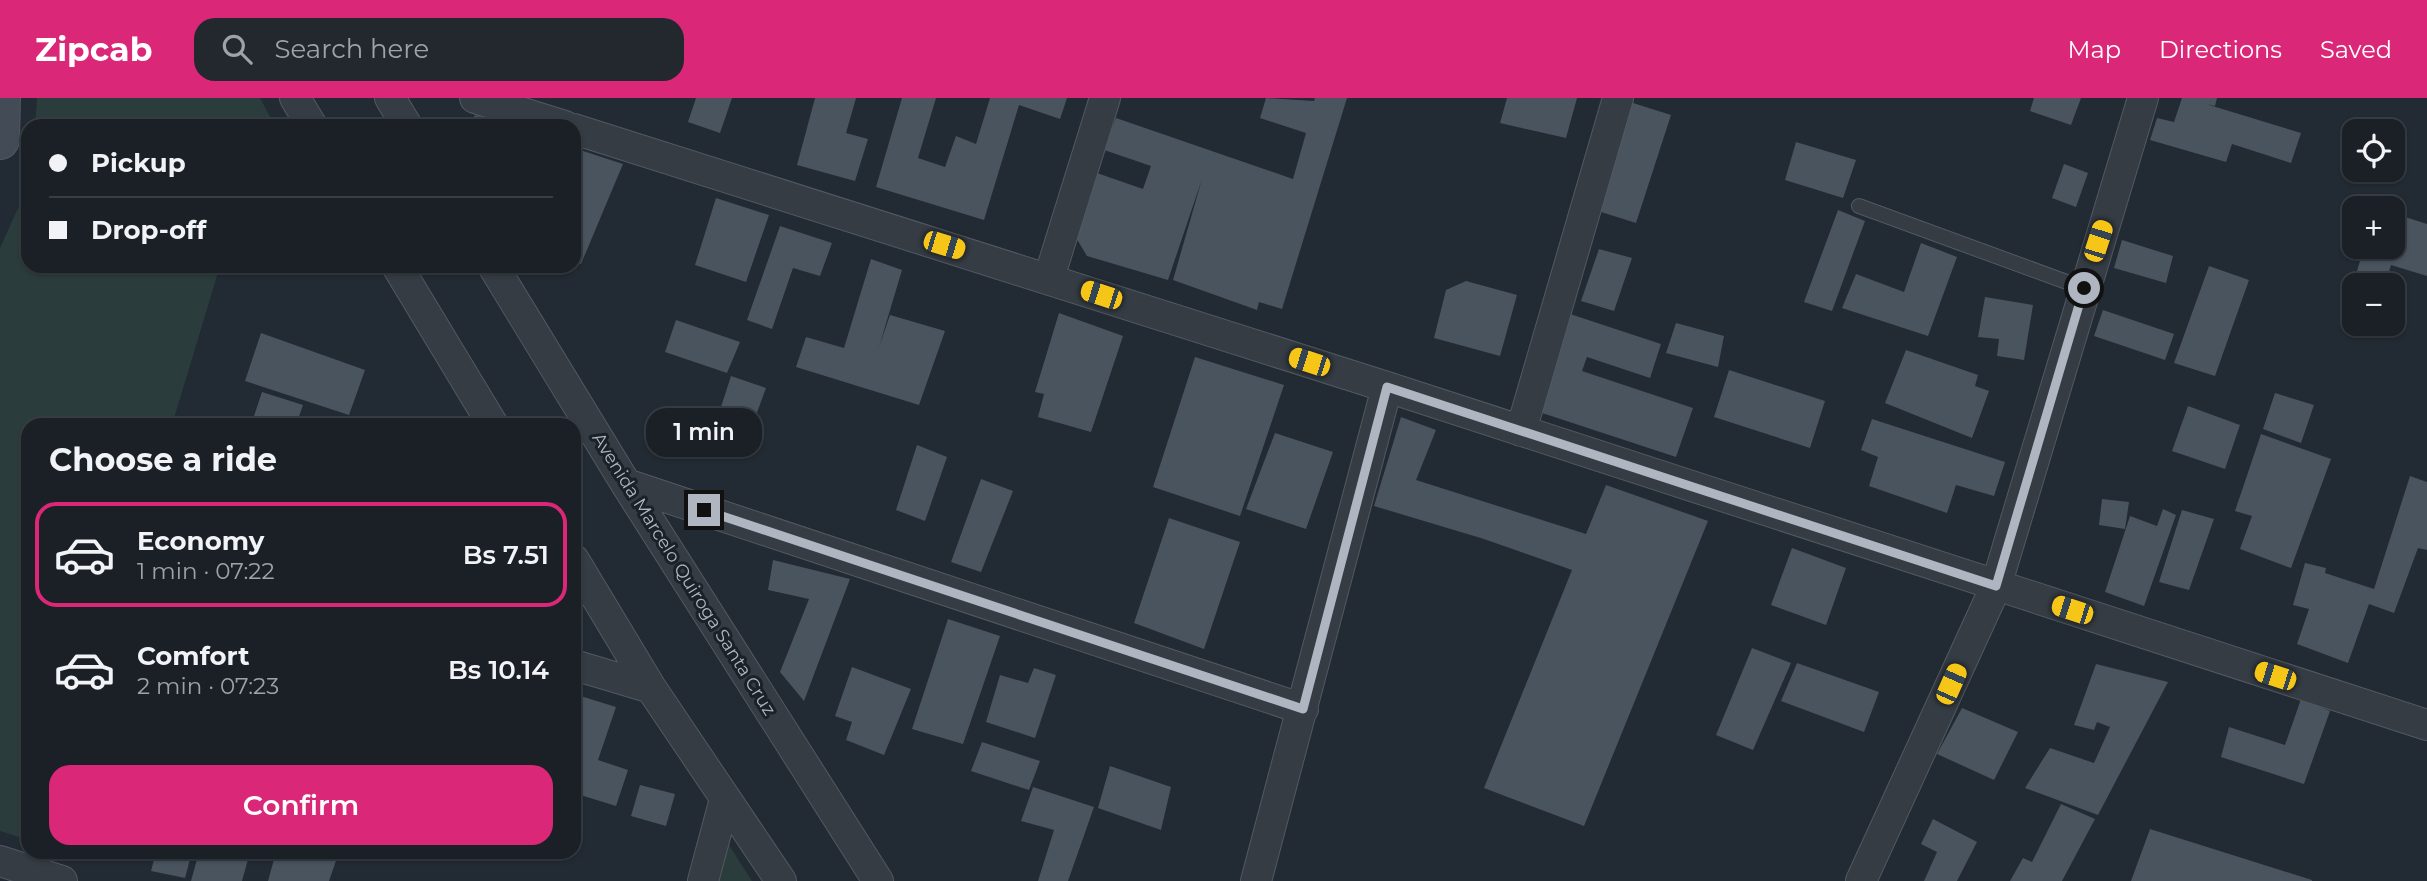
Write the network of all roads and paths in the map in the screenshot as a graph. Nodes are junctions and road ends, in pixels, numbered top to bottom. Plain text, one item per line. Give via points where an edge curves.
1 (1, 98) edge
2 (295, 98) edge
3 (390, 98) edge
4 (475, 98) edge
5 (1105, 98) edge
6 (1618, 98) edge
7 (2143, 98) edge
8 (308, 119) edge
9 (403, 119) edge
10 (542, 119) edge
11 (581, 131) edge
12 (0, 140) edge
13 (1859, 206) dead end
14 (401, 273) edge
15 (496, 273) edge
16 (1049, 278) junction
17 (2084, 288) junction
18 (1387, 387) junction
19 (489, 418) edge
20 (1521, 431) junction
21 (626, 484) junction
22 (581, 572) edge
23 (1996, 586) junction
24 (581, 667) edge
25 (651, 688) junction
26 (1303, 709) junction
27 (2427, 725) edge
28 (725, 799) junction
29 (0, 861) edge
30 (62, 881) edge
31 (702, 881) edge
32 (781, 881) edge
33 (878, 881) edge
34 (1256, 881) edge
35 (1861, 881) edge

1 - 12 street
2 - 8 street
3 - 9 street
4 - 10 street
5 - 16 street
6 - 20 street
7 - 17 street
11 - 16 street
13 - 17 lane
14 - 19 street
15 - 21 street, Avenida Marcelo Quiroga Santa Cruz
16 - 18 street
17 - 23 street
18 - 20 street
18 - 26 street
20 - 23 street
21 - 26 street
21 - 33 street, Avenida Marcelo Quiroga Santa Cruz
22 - 25 street
23 - 27 street
23 - 35 street
24 - 25 street
25 - 28 street
26 - 34 street
28 - 31 street
28 - 32 street
29 - 30 street

